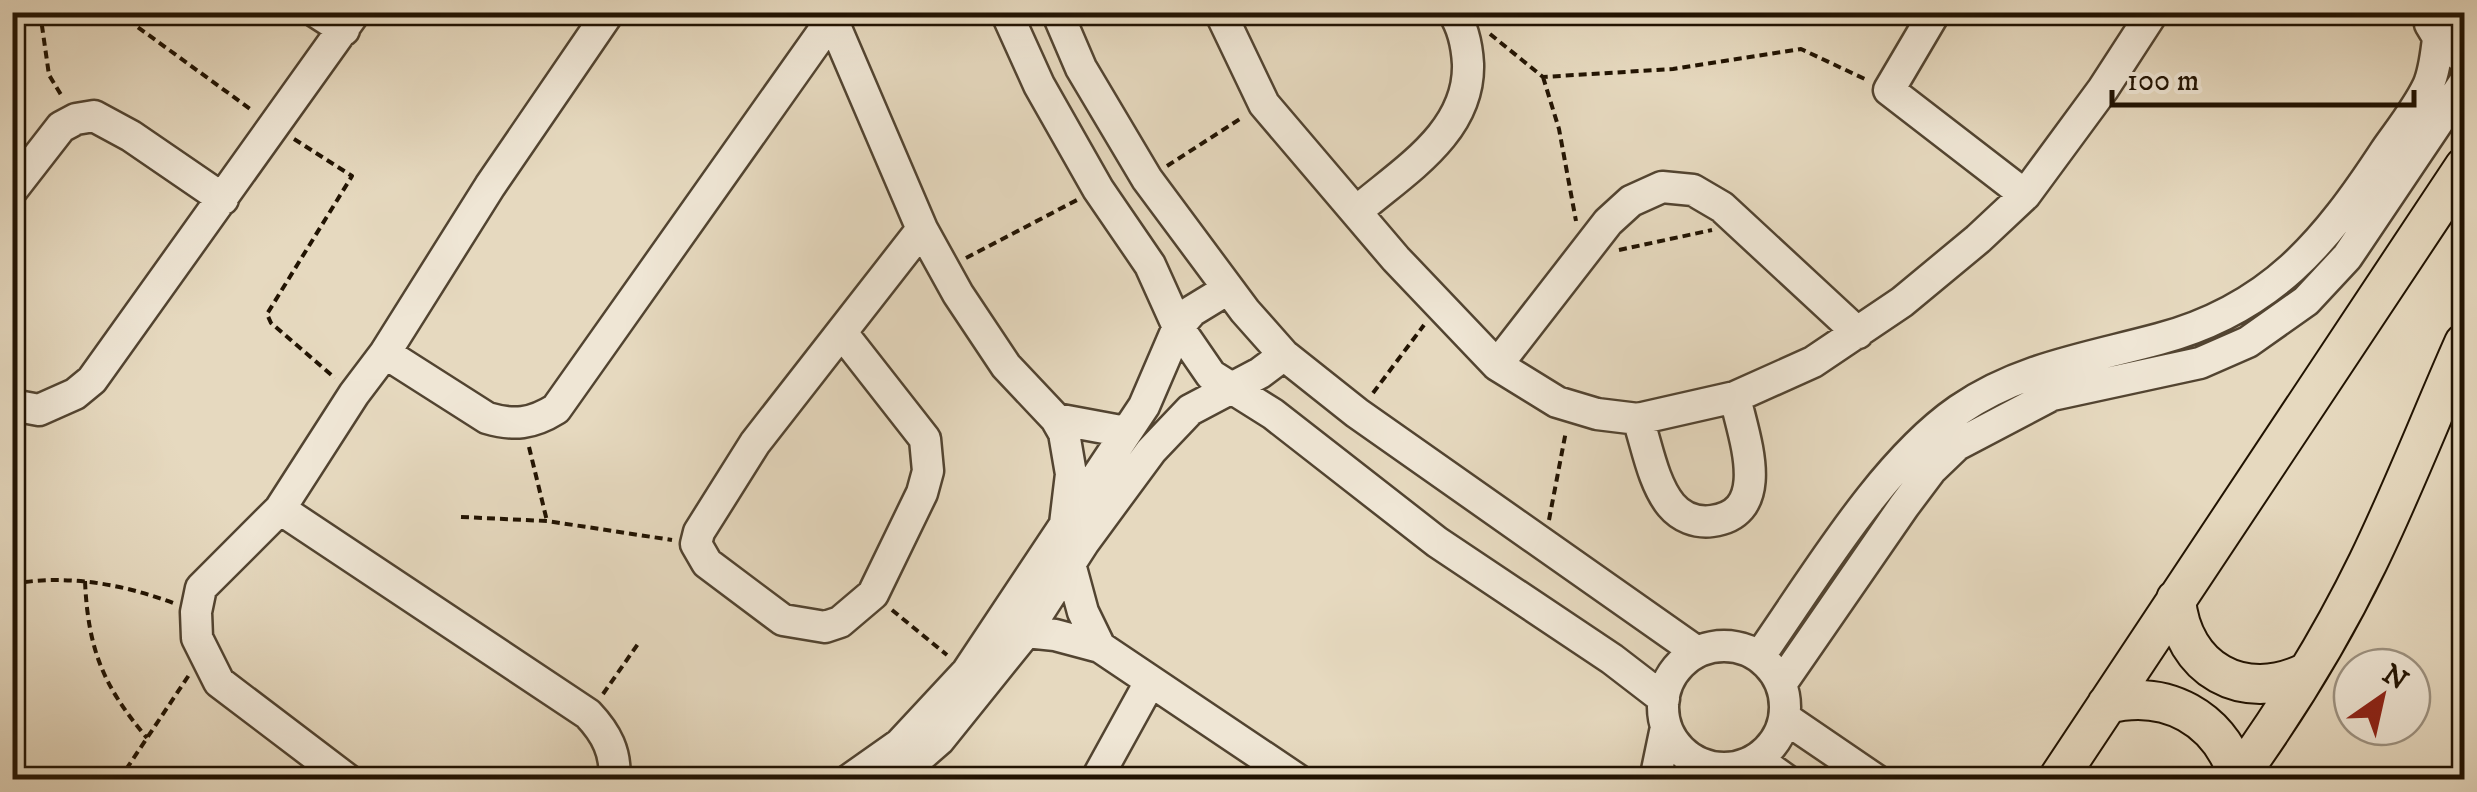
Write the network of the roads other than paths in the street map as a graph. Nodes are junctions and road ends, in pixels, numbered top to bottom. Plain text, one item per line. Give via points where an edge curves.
1 (316, 12) edge
2 (610, 12) edge
3 (1006, 12) edge
4 (1057, 12) edge
5 (1220, 12) edge
6 (1452, 12) edge
7 (1935, 12) edge
8 (2151, 13) edge
9 (828, 16) edge
10 (2434, 20) edge
11 (350, 21) edge
12 (2464, 58) edge
13 (2464, 83) edge
14 (2464, 166) edge
15 (12, 190) edge
16 (2024, 195) junction
17 (223, 199) junction
18 (1356, 212) junction
19 (922, 229) junction
20 (1228, 289) junction
21 (1178, 327) junction
22 (1858, 333) junction
23 (842, 334) junction
24 (2464, 342) edge
25 (385, 353) junction
26 (1284, 355) junction
27 (1497, 365) junction
28 (1228, 388) junction
29 (1735, 397) junction
30 (12, 405) edge
31 (1144, 406) junction
32 (1056, 419) junction
33 (1638, 419) junction
34 (1172, 429) junction
35 (1126, 432) junction
36 (280, 509) junction
37 (1073, 543) junction
38 (2176, 598) junction
39 (1013, 626) junction
40 (1100, 647) junction
41 (1698, 652) junction
42 (1759, 657) junction
43 (2307, 672) junction
44 (1150, 682) junction
45 (1781, 684) junction
46 (2107, 704) junction
47 (1665, 713) junction
48 (1784, 718) junction
49 (1757, 759) junction
50 (1713, 774) edge
51 (2237, 778) edge
52 (348, 780) edge
53 (614, 780) edge
54 (849, 780) edge
55 (892, 780) edge
56 (1096, 780) edge
57 (1298, 780) edge
58 (1655, 780) edge
59 (1786, 780) edge
60 (1876, 780) edge
61 (2057, 780) edge

1 - 11 street
2 - 25 street
3 - 21 street via 1039,86 1150,265
4 - 20 street via 1081,68 1147,179
5 - 18 street via 1264,104
6 - 18 street via 1467,48 1460,110 1444,136
7 - 16 street via 1889,90
8 - 16 street
9 - 19 street
9 - 25 street via 568,395 540,418 487,418
10 - 12 street via 2439,39
10 - 42 street via 2427,88 2332,229 2305,258 2216,319 2037,370 1959,410 1894,470
11 - 17 street
13 - 45 street via 2347,257 2306,301 2248,342 2200,363 2052,395 1957,444 1904,506
14 - 38 main road
15 - 17 street via 49,140 76,119 94,116
16 - 22 street
17 - 30 street via 92,380 39,410
18 - 27 street
19 - 23 street
19 - 32 street via 1006,366
20 - 21 street
20 - 26 street
21 - 28 street via 1204,367
21 - 31 street
22 - 27 street via 1722,207 1693,190 1662,188 1618,211
22 - 29 street
23 - 23 street via 925,439 928,471 873,594 825,627 783,620 718,574 696,544 704,520 755,443
24 - 43 main road via 2374,550
25 - 36 street
26 - 28 street
26 - 41 street
27 - 33 street via 1557,402
28 - 34 street
28 - 47 street via 1272,414 1437,542 1612,659
29 - 33 street
29 - 33 street via 1752,476 1743,503 1720,520 1690,519 1668,501
31 - 34 street
31 - 35 street
32 - 35 street
32 - 37 street via 1071,474
34 - 37 street
35 - 37 street
36 - 52 street via 201,588 197,638 219,682
36 - 53 street via 588,714 612,750
37 - 39 street
37 - 40 street via 1083,612
38 - 43 main road via 2190,646 2213,670 2260,685
38 - 46 main road
39 - 40 street
39 - 54 street via 900,744
39 - 55 street via 939,740
40 - 44 street
41 - 42 street via 1728,646
41 - 47 street via 1675,671
42 - 45 street
43 - 51 main road
44 - 56 street
44 - 57 street
45 - 48 street
46 - 51 main road via 2137,699 2182,708 2218,736
46 - 61 main road
47 - 50 street via 1682,751
47 - 58 street
48 - 49 street via 1772,746
48 - 60 street
49 - 50 street
49 - 59 street

